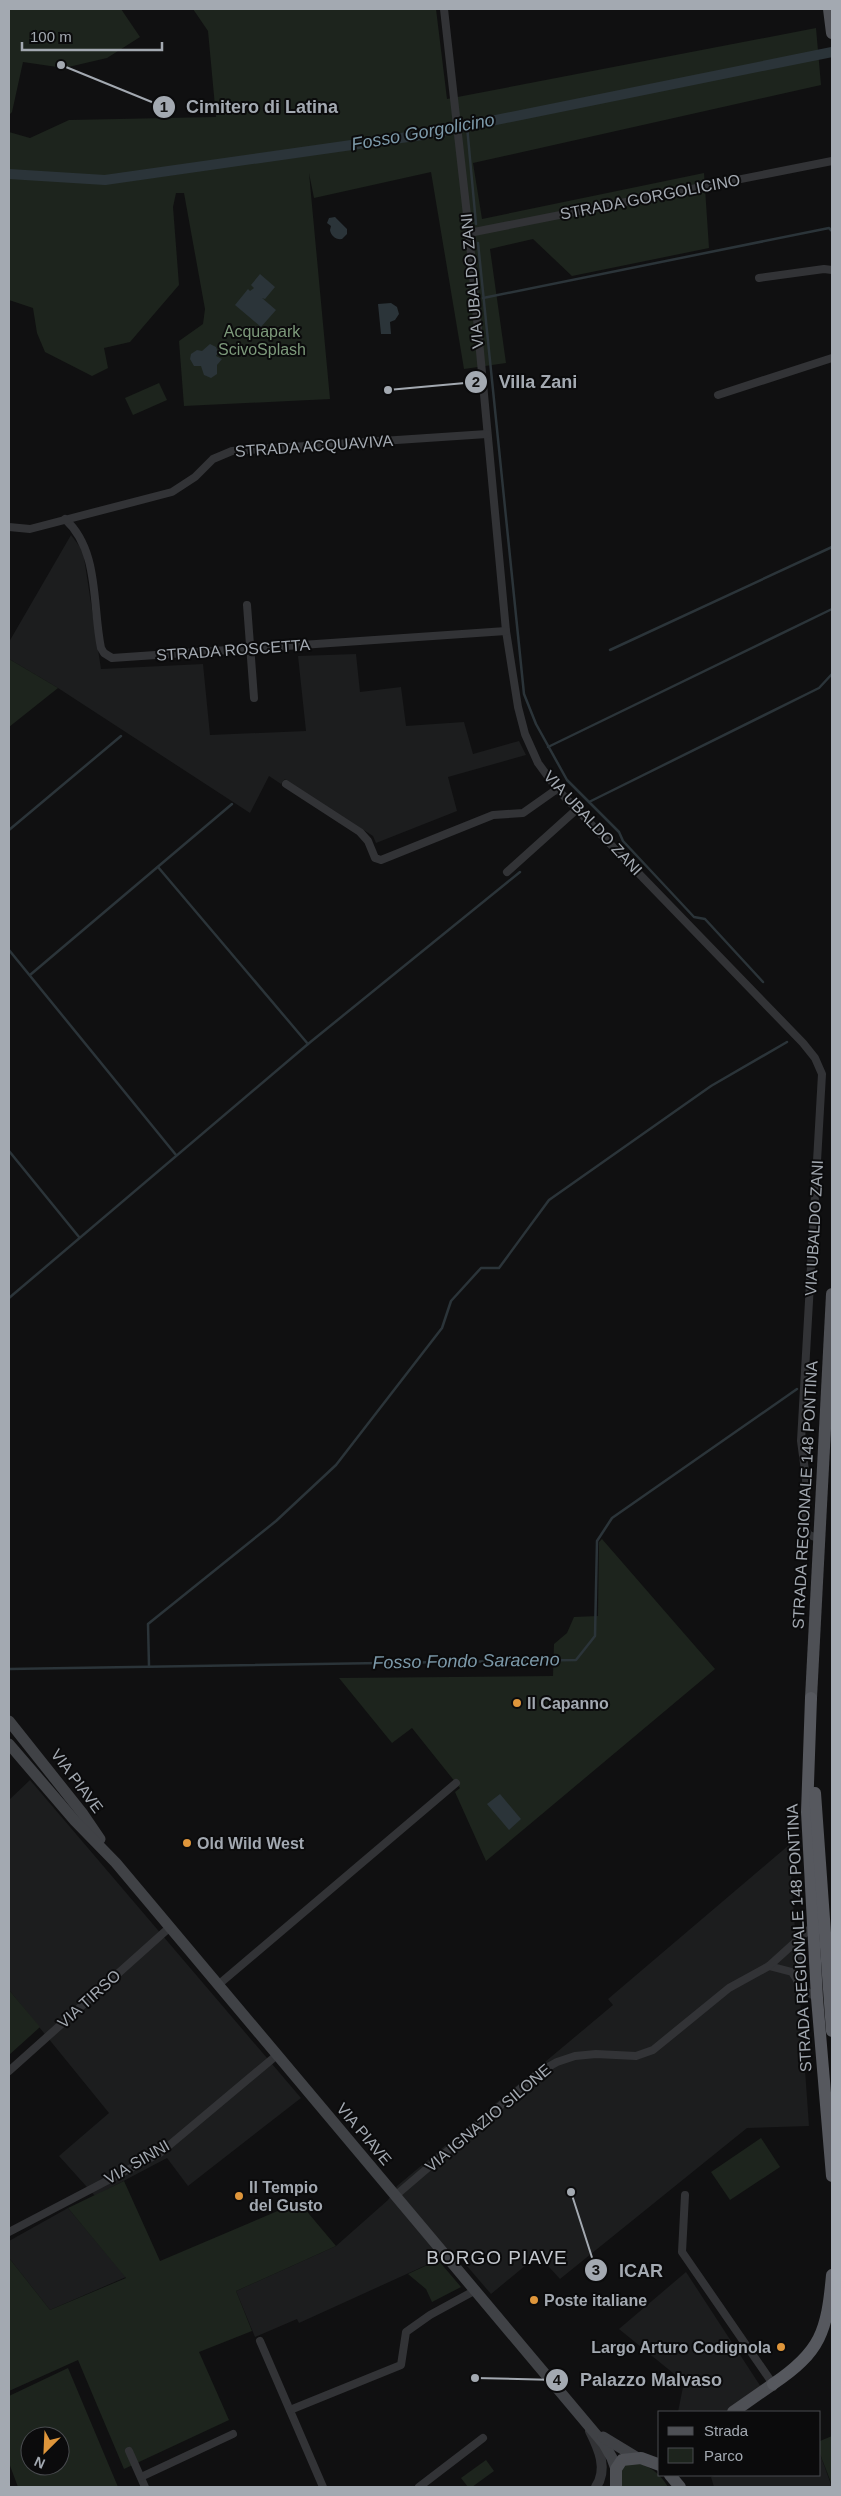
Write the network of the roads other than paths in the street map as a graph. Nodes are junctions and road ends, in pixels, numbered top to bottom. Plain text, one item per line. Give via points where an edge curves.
1 (444, 9) edge
2 (829, 9) edge
3 (832, 33) edge
4 (832, 161) edge
5 (469, 233) junction
6 (832, 270) edge
7 (759, 278) dead end
8 (832, 358) edge
9 (718, 395) dead end
10 (487, 434) junction
11 (64, 519) junction
12 (9, 528) edge
13 (247, 605) dead end
14 (506, 631) junction
15 (250, 648) junction
16 (254, 698) dead end
17 (286, 784) dead end
18 (557, 789) junction
19 (576, 810) junction
20 (506, 872) dead end
21 (832, 1294) edge
22 (818, 1538) junction
23 (811, 1698) junction
24 (9, 1721) edge
25 (9, 1744) edge
26 (456, 1783) dead end
27 (116, 1863) junction
28 (170, 1927) junction
29 (812, 1927) junction
30 (793, 1945) junction
31 (769, 1966) junction
32 (797, 1980) junction
33 (218, 1985) junction
34 (817, 1998) junction
35 (832, 2031) edge
36 (277, 2055) junction
37 (9, 2071) edge
38 (832, 2176) edge
39 (685, 2195) dead end
40 (395, 2196) junction
41 (9, 2232) edge
42 (832, 2275) edge
43 (474, 2291) junction
44 (260, 2341) dead end
45 (773, 2384) junction
46 (290, 2410) junction
47 (733, 2411) edge
48 (744, 2411) edge
49 (587, 2426) junction
50 (233, 2434) dead end
51 (483, 2438) dead end
52 (129, 2451) dead end
53 (658, 2455) edge
54 (641, 2458) junction
55 (658, 2464) edge
56 (141, 2477) junction
57 (615, 2477) edge
58 (145, 2487) edge
59 (323, 2487) edge
60 (419, 2487) edge
61 (596, 2487) edge
62 (600, 2487) edge

1 - 5 street, VIA UBALDO ZANI
2 - 3 main road
4 - 5 street, STRADA GORGOLICINO
5 - 10 street, VIA UBALDO ZANI
6 - 7 street
8 - 9 street
10 - 11 street, STRADA ACQUAVIVA via 232,452 213,459 188,483 172,492
10 - 14 street, VIA UBALDO ZANI
11 - 12 street, STRADA ACQUAVIVA via 25,530
11 - 15 street, STRADA ROSCETTA via 77,533 90,564 100,644 106,655 120,658
13 - 15 street
14 - 15 street, STRADA ROSCETTA
14 - 18 street, VIA UBALDO ZANI via 525,734 538,763
15 - 16 street
17 - 18 street via 360,832 375,858 381,860 493,815 523,813
18 - 19 street, VIA UBALDO ZANI
19 - 20 street
19 - 22 street, VIA UBALDO ZANI via 808,1049 820,1068 821,1102 801,1442 806,1478 806,1530
21 - 22 main road, STRADA REGIONALE 148 PONTINA
22 - 23 main road, STRADA REGIONALE 148 PONTINA
23 - 29 highway, STRADA REGIONALE 148 PONTINA via 807,1812
23 - 35 highway, STRADA REGIONALE 148 PONTINA
24 - 27 main road, VIA PIAVE via 83,1814
25 - 27 main road, VIA PIAVE via 75,1822
26 - 33 street
27 - 28 main road, VIA PIAVE
28 - 33 main road, VIA PIAVE
28 - 37 street, VIA TIRSO
29 - 30 street, VIA IGNAZIO SILONE
29 - 34 highway, STRADA REGIONALE 148 PONTINA
30 - 31 street, VIA IGNAZIO SILONE
30 - 32 street via 801,1958 802,1969
31 - 32 street via 792,1972
31 - 40 street, VIA IGNAZIO SILONE via 729,1988 646,2053 630,2056 579,2055 541,2071
32 - 34 street via 803,1989
33 - 36 main road, VIA PIAVE
34 - 38 highway, STRADA REGIONALE 148 PONTINA
36 - 40 main road, VIA PIAVE
36 - 41 street, VIA SINNI via 160,2152
39 - 45 street via 682,2252
40 - 43 main road, VIA PIAVE
42 - 45 highway via 827,2312 814,2347 803,2362
43 - 46 street via 406,2332 401,2365
43 - 49 main road, VIA PIAVE
44 - 46 street
45 - 47 main road
45 - 48 street via 770,2393
46 - 59 street
49 - 54 main road, VIA PIAVE
49 - 57 main road, VIA PIAVE via 608,2451
49 - 61 street via 601,2460 602,2475
50 - 56 street
51 - 60 street
52 - 56 street
53 - 54 main road
54 - 55 main road
54 - 57 main road via 622,2460
56 - 58 street
57 - 62 street

